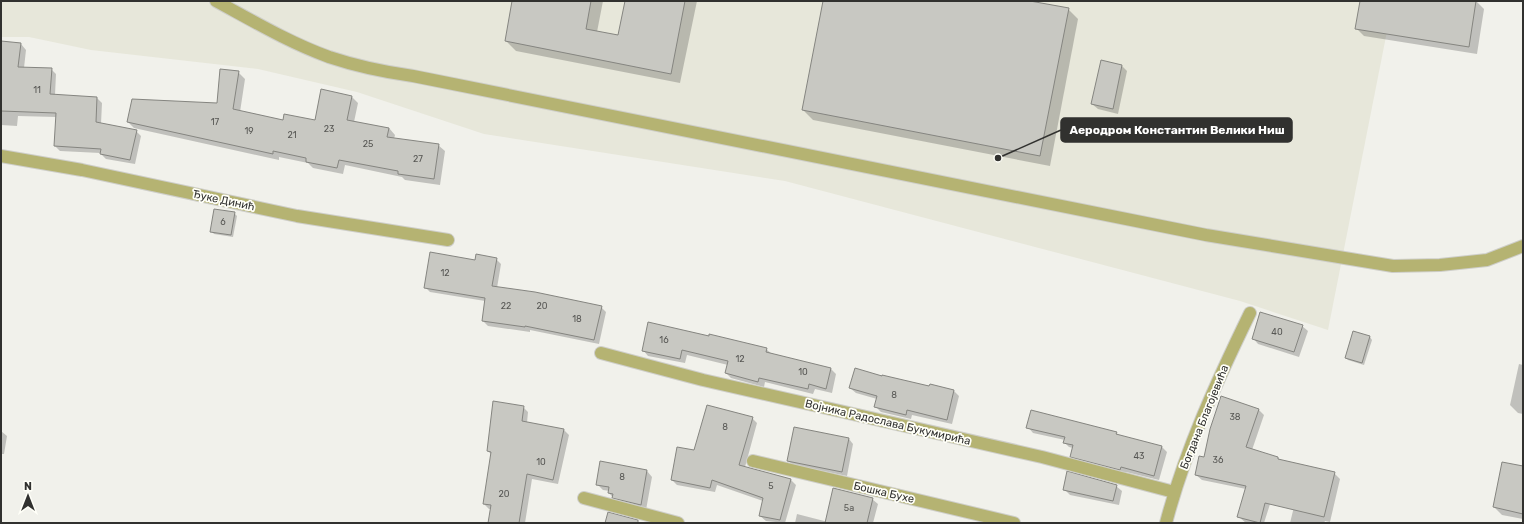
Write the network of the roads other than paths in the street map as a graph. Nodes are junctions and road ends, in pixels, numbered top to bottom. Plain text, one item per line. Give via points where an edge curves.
1 (216, 1) edge
2 (1, 156) edge
3 (448, 240) dead end
4 (1523, 246) edge
5 (1250, 313) dead end
6 (601, 353) dead end
7 (753, 461) dead end
8 (1174, 492) junction
9 (584, 498) dead end
10 (678, 523) edge
11 (1014, 523) edge
12 (1166, 523) edge

1 - 4 street via 288,40 372,70 413,76 1206,235 1393,266 1487,260
2 - 3 street, Ђуке Динић via 82,170 297,216
5 - 8 street, Богдана Благојевића via 1217,381
6 - 8 street, Војника Радослава Букумирића via 703,380 1042,457
7 - 11 street, Бошка Бухе
8 - 12 street, Богдана Благојевића
9 - 10 street

